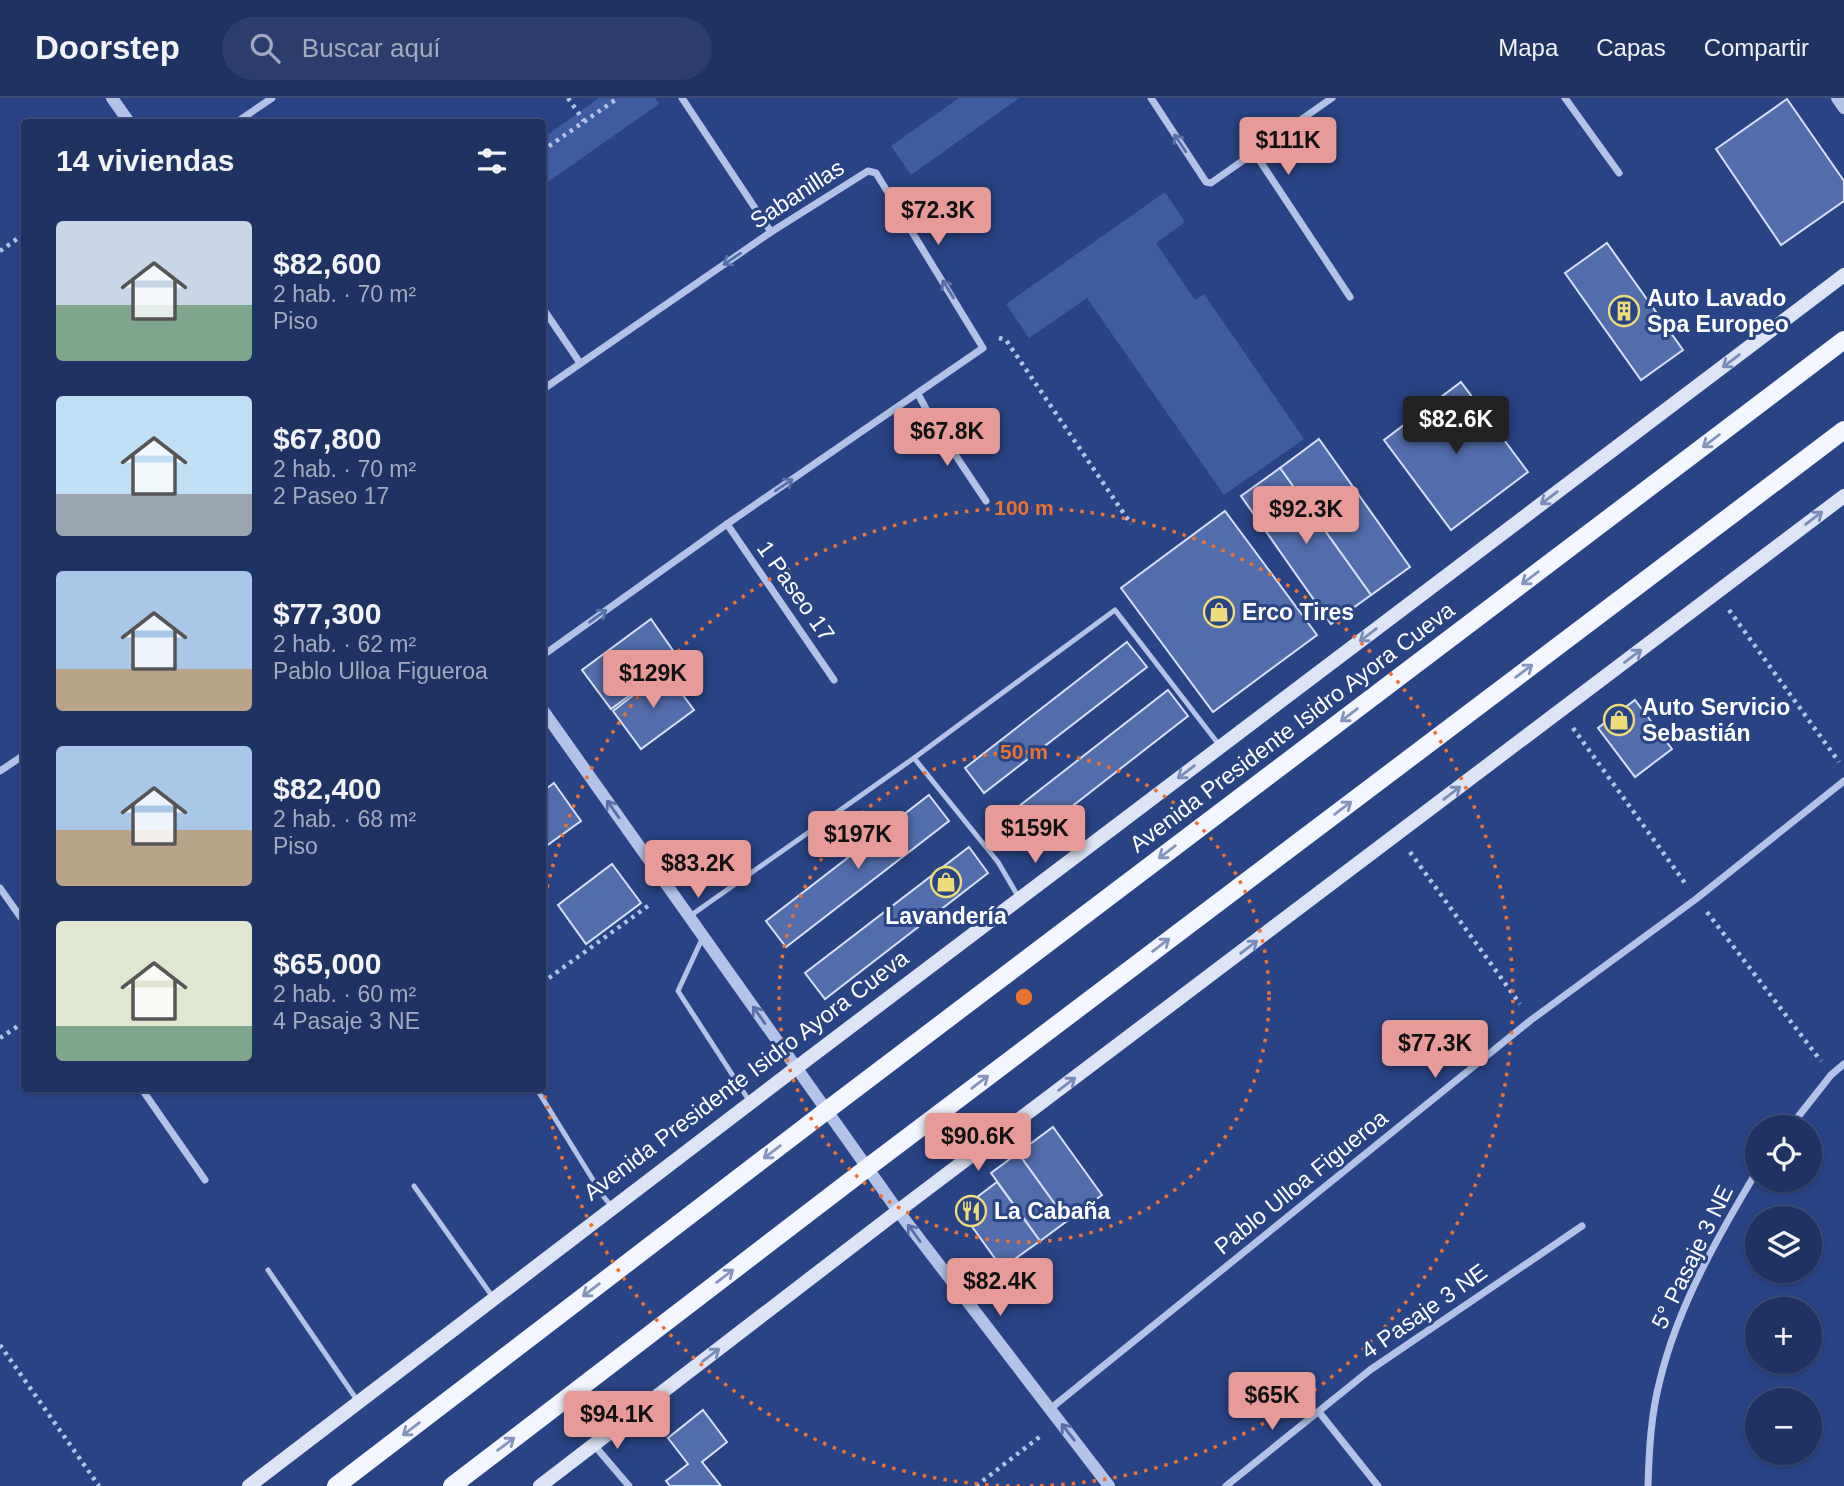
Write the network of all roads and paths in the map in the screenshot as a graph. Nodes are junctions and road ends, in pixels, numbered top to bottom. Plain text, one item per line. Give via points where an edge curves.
1 (112, 98) edge
2 (272, 98) edge
3 (568, 98) edge
4 (618, 98) edge
5 (682, 98) edge
6 (1151, 98) edge
7 (1332, 98) edge
8 (1565, 98) edge
9 (1837, 98) edge
10 (1844, 108) edge
11 (127, 119) edge
12 (241, 119) edge
13 (584, 121) junction
14 (546, 148) edge
15 (1254, 152) junction
16 (1619, 173) dead end
17 (771, 232) junction
18 (21, 236) edge
19 (0, 251) edge
20 (1844, 275) edge
21 (1350, 297) dead end
22 (546, 313) edge
23 (1844, 340) edge
24 (983, 348) junction
25 (580, 363) junction
26 (546, 387) edge
27 (918, 394) junction
28 (1844, 430) edge
29 (1844, 496) edge
30 (986, 501) dead end
31 (727, 524) junction
32 (1131, 524) dead end
33 (1716, 593) junction
34 (546, 653) edge
35 (834, 680) dead end
36 (1561, 710) junction
37 (546, 715) edge
38 (1220, 746) junction
39 (21, 757) edge
40 (914, 758) junction
41 (1844, 769) edge
42 (0, 771) edge
43 (1844, 781) edge
44 (1397, 834) junction
45 (0, 888) edge
46 (670, 890) junction
47 (1019, 898) junction
48 (1696, 899) junction
49 (689, 917) junction
50 (21, 918) edge
51 (704, 936) junction
52 (546, 980) edge
53 (1531, 1020) junction
54 (21, 1024) edge
55 (0, 1038) edge
56 (1844, 1064) edge
57 (796, 1068) junction
58 (1831, 1075) junction
59 (144, 1092) edge
60 (539, 1092) edge
61 (750, 1102) junction
62 (826, 1111) junction
63 (1799, 1115) edge
64 (867, 1168) junction
65 (205, 1180) dead end
66 (414, 1186) dead end
67 (1745, 1191) edge
68 (613, 1208) junction
69 (898, 1212) junction
70 (1582, 1226) dead end
71 (268, 1270) dead end
72 (494, 1298) junction
73 (0, 1345) edge
74 (359, 1402) junction
75 (1050, 1409) junction
76 (1319, 1412) junction
77 (1060, 1422) junction
78 (594, 1445) junction
79 (99, 1486) edge
80 (249, 1486) edge
81 (336, 1486) edge
82 (452, 1486) edge
83 (540, 1486) edge
84 (629, 1486) edge
85 (976, 1486) edge
86 (1110, 1486) edge
87 (1226, 1486) edge
88 (1378, 1486) edge
89 (1648, 1486) edge

1 - 11 street
2 - 12 street
3 - 13 path
4 - 13 path
5 - 17 street
15 -> 6 street via 1207,182
7 - 15 street
8 - 16 street
9 - 10 street
13 - 14 path
15 - 21 street
24 -> 17 street, Sabanillas via 874,172 868,171
17 -> 25 street, Sabanillas
18 - 19 path
20 -> 38 main road, Avenida Presidente Isidro Ayora Cueva
22 - 25 street
23 -> 62 main road, Avenida Presidente Isidro Ayora Cueva
24 - 27 street
24 - 32 path via 1000,338 1006,340
25 - 26 street, Sabanillas
27 - 30 street
31 -> 27 street
64 -> 28 main road
33 -> 29 main road
34 -> 31 street
31 - 35 street, 1 Paseo 17
36 -> 33 main road
33 - 41 path
44 -> 36 main road
36 - 48 path
46 -> 37 street
38 - 40 lane via 1115,610
38 -> 47 main road, Avenida Presidente Isidro Ayora Cueva
39 - 42 street
40 - 47 lane via 998,862
40 - 49 lane
43 - 48 street, Pablo Ulloa Figueroa
44 - 53 path
69 -> 44 main road
45 - 50 street
46 - 49 street
46 - 52 path
47 - 57 main road, Avenida Presidente Isidro Ayora Cueva
48 - 53 street, Pablo Ulloa Figueroa
48 - 58 path
49 - 51 street
57 -> 51 street
51 - 61 lane via 678,991
53 - 75 street, Pablo Ulloa Figueroa
54 - 55 path
56 - 58 street
57 - 61 main road, Avenida Presidente Isidro Ayora Cueva
57 - 62 street
58 - 63 street
59 - 65 street
60 - 68 lane
61 - 68 main road, Avenida Presidente Isidro Ayora Cueva
62 - 64 street
62 -> 81 main road, Avenida Presidente Isidro Ayora Cueva
64 - 69 street
82 -> 64 main road
66 - 72 lane
67 - 89 street, 5° Pasaje 3 NE via 1672,1340 1653,1420
68 - 72 main road, Avenida Presidente Isidro Ayora Cueva
75 -> 69 street
78 -> 69 main road
70 - 76 street, 4 Pasaje 3 NE via 1370,1370
71 - 74 lane
72 - 74 main road, Avenida Presidente Isidro Ayora Cueva
73 - 79 path
74 - 80 main road, Avenida Presidente Isidro Ayora Cueva
75 - 77 street
76 - 87 street, 4 Pasaje 3 NE
76 - 88 street
77 - 85 path
86 -> 77 street
78 - 83 main road
78 - 84 street

